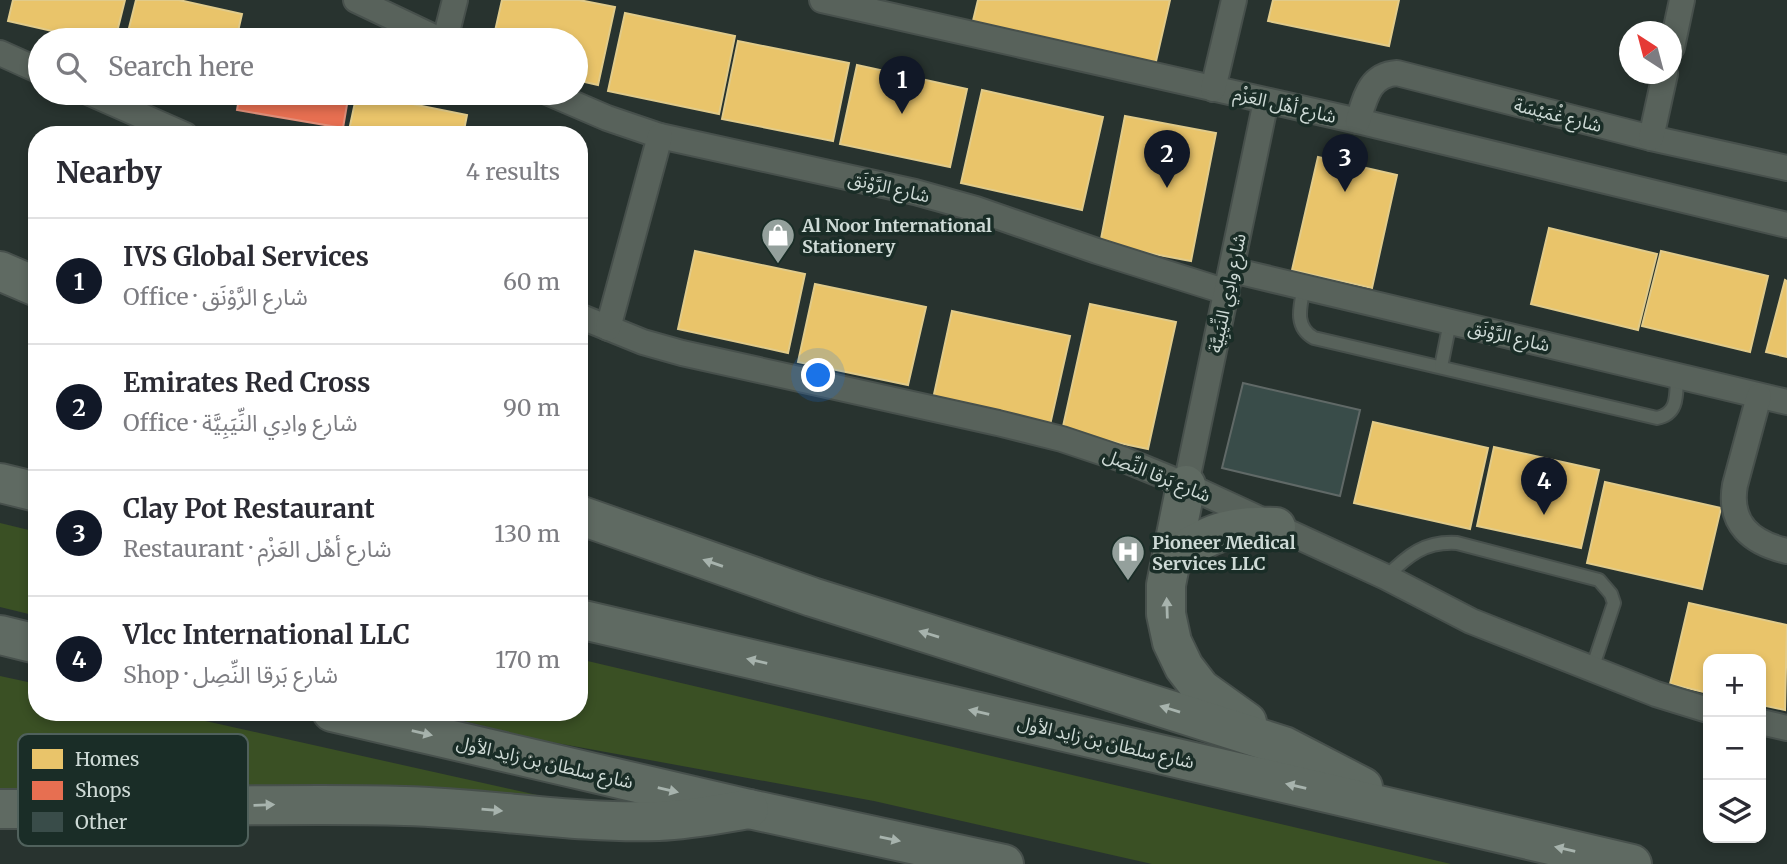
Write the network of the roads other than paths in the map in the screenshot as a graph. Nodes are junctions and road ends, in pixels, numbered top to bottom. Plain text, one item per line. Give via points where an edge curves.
1 (356, 0) edge
2 (455, 0) edge
3 (822, 0) edge
4 (1234, 0) edge
5 (1682, 0) edge
6 (1677, 21) edge
7 (416, 28) edge
8 (446, 28) edge
9 (0, 53) edge
10 (28, 66) edge
11 (1663, 84) edge
12 (1213, 89) junction
13 (1266, 101) junction
14 (117, 105) edge
15 (576, 105) edge
16 (1358, 121) junction
17 (165, 126) edge
18 (660, 136) junction
19 (1651, 138) junction
20 (1787, 168) edge
21 (1787, 225) edge
22 (0, 271) edge
23 (1230, 281) junction
24 (28, 284) edge
25 (1304, 287) junction
26 (588, 320) edge
27 (1450, 322) junction
28 (608, 328) junction
29 (1441, 368) junction
30 (1677, 376) junction
31 (1759, 396) junction
32 (1787, 402) edge
33 (0, 483) edge
34 (1186, 485) junction
35 (28, 490) edge
36 (588, 518) edge
37 (1276, 527) junction
38 (1787, 551) edge
39 (1173, 558) junction
40 (1386, 577) junction
41 (588, 621) edge
42 (0, 635) edge
43 (28, 642) edge
44 (1592, 669) junction
45 (1703, 708) edge
46 (371, 721) edge
47 (1766, 723) edge
48 (1787, 728) edge
49 (1284, 746) junction
50 (248, 806) edge
51 (0, 809) edge
52 (18, 809) edge
53 (749, 809) junction
54 (1412, 813) junction
55 (1004, 864) edge
56 (1632, 864) edge

1 - 7 street
2 - 8 street
3 - 12 street, شارع أهْل العَزْم
4 - 12 street
5 - 6 street
9 - 10 street
11 - 19 street
12 - 13 street, شارع أهْل العَزْم
13 - 16 street, شارع أهْل العَزْم
13 - 23 street, شارع وادِي النِّيَبِيَّة
14 - 17 street
15 - 18 street, شارع الرَّوْنَق
16 - 19 street, شارع غْمَيْسَة via 1371,84 1397,74
16 - 21 street, شارع أهْل العَزْم
18 - 23 street, شارع الرَّوْنَق via 915,192 1097,251
18 - 28 street
19 - 20 street, شارع غْمَيْسَة
22 - 24 main road
23 - 25 street, شارع الرَّوْنَق
23 - 34 street, شارع وادِي النِّيَبِيَّة
25 - 27 street, شارع الرَّوْنَق
25 - 29 lane via 1299,318 1308,335
26 - 28 street, شارع بَرقا النِّصِل
27 - 29 lane
27 - 30 street, شارع الرَّوْنَق
28 - 34 street, شارع بَرقا النِّصِل via 682,353 1062,439
29 - 30 lane via 1657,418 1673,409
30 - 31 street, شارع الرَّوْنَق
31 - 32 street, شارع الرَّوْنَق
31 - 38 street via 1735,485 1734,506 1742,527 1753,537
33 - 35 main road
34 - 37 street, شارع بَرقا النِّصِل
34 - 39 main road
49 -> 36 main road via 812,597
37 - 39 main road via 1221,531
37 - 40 street, شارع بَرقا النِّصِل
49 -> 39 main road via 1201,690 1184,667 1166,614 1166,585
40 - 44 street, شارع بَرقا النِّصِل via 1471,621
40 - 44 lane via 1414,551 1446,542 1599,580 1614,603
54 -> 41 main road, شارع سلطان بن زايد الأول
42 - 43 main road
44 - 45 street, شارع بَرقا النِّصِل
46 -> 53 main road, شارع سلطان بن زايد الأول
47 - 48 street
49 - 54 main road
50 -> 53 main road via 392,805 615,821 662,821
51 -> 52 main road
53 -> 55 main road, شارع سلطان بن زايد الأول
56 -> 54 main road, شارع سلطان بن زايد الأول

